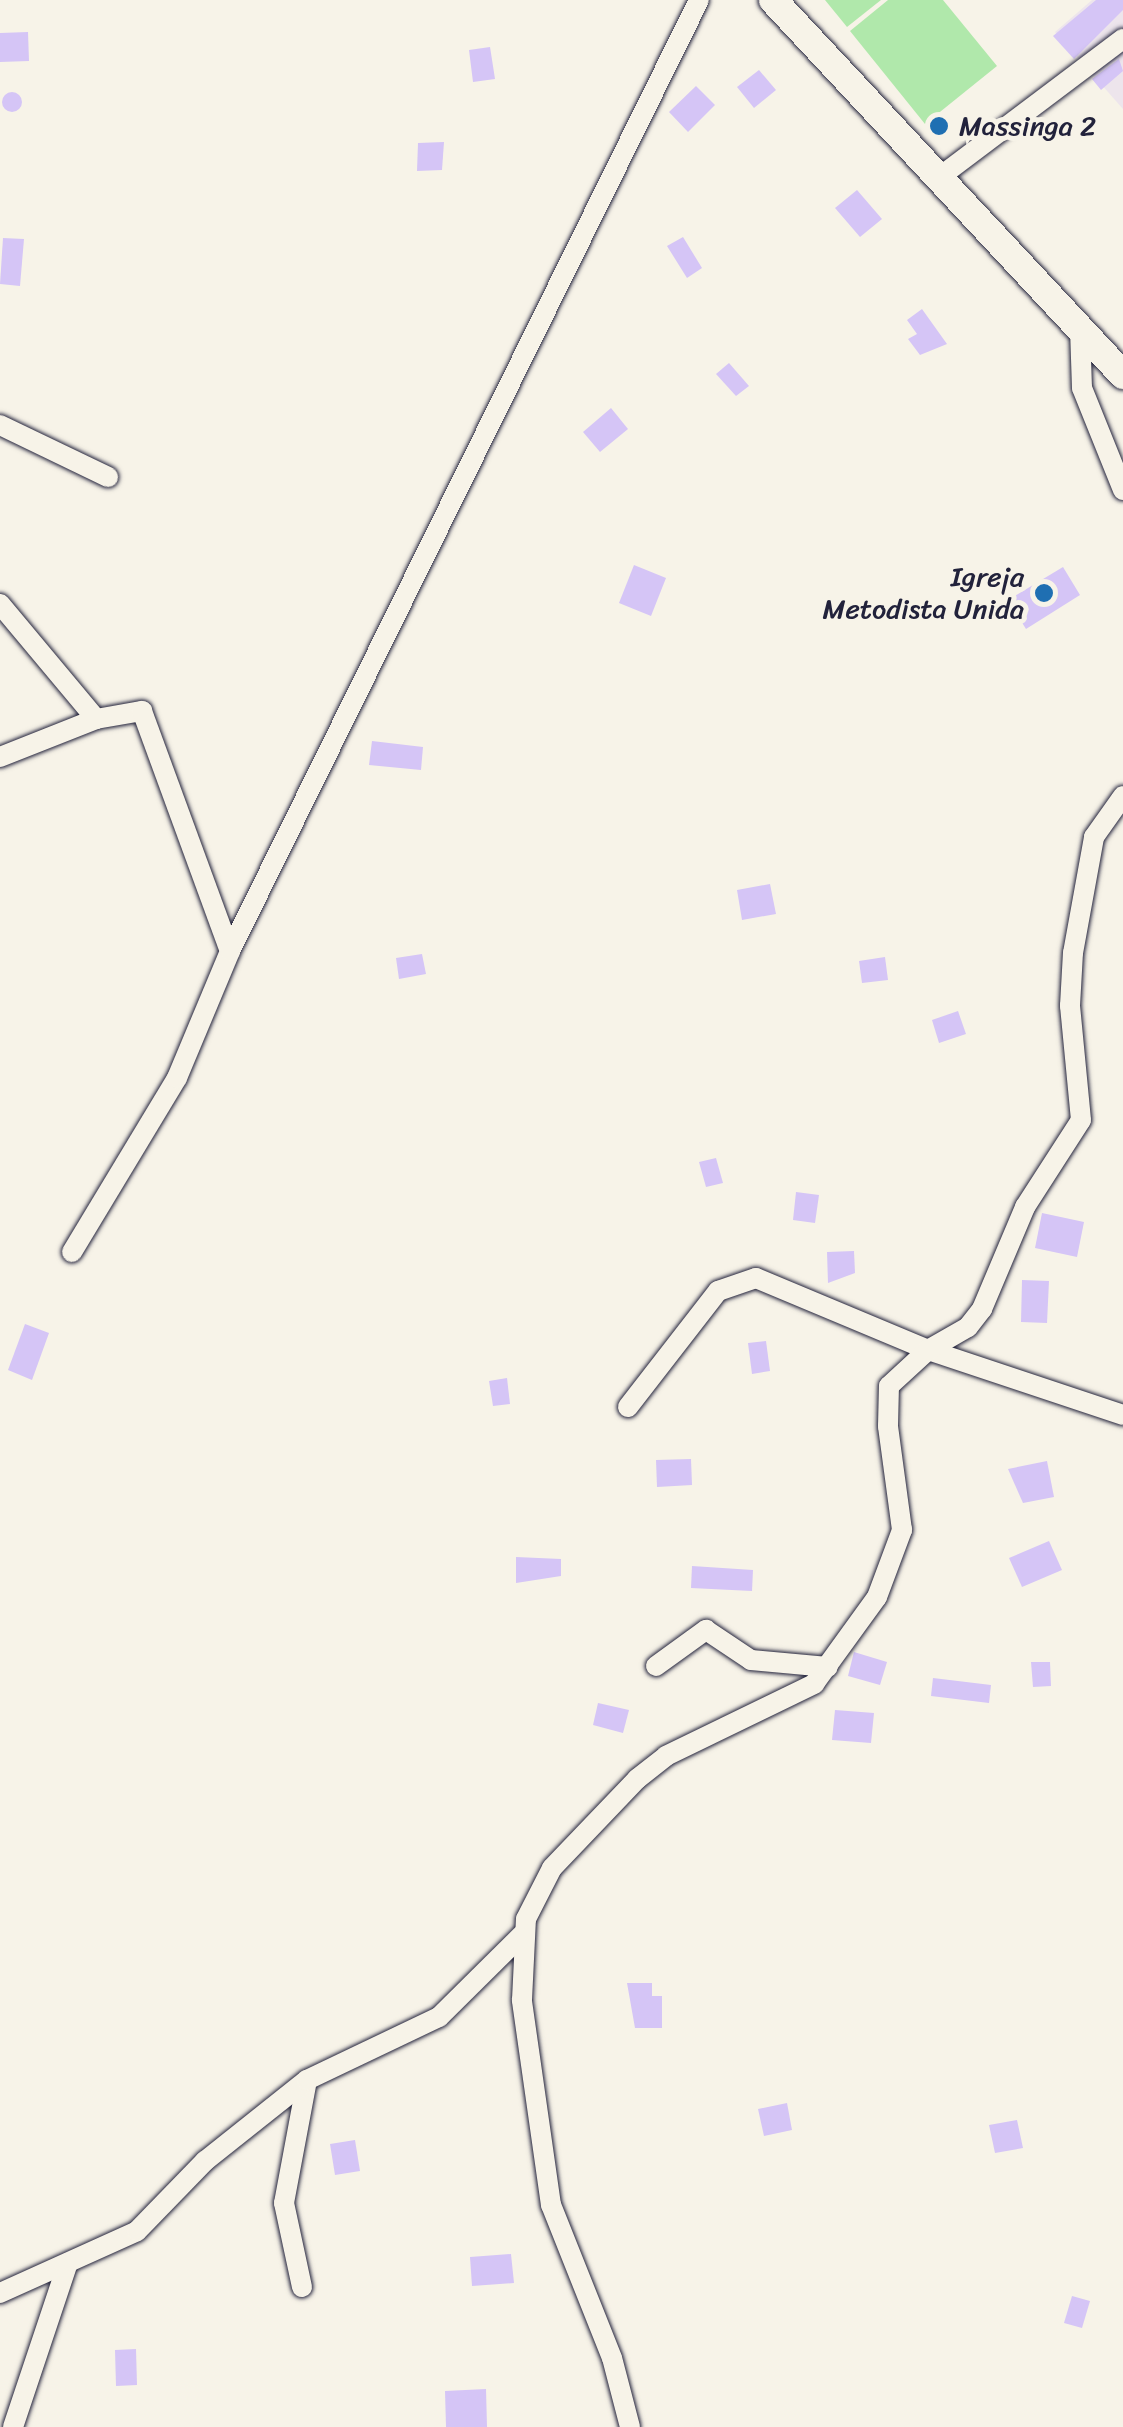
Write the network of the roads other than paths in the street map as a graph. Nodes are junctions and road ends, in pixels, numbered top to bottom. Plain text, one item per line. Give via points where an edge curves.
1 (698, 0) edge
2 (773, 0) edge
3 (1123, 39) edge
4 (941, 176) junction
5 (1080, 328) junction
6 (1123, 375) edge
7 (0, 425) edge
8 (108, 477) dead end
9 (1123, 490) edge
10 (0, 604) edge
11 (96, 719) junction
12 (0, 757) edge
13 (1123, 796) edge
14 (230, 951) junction
15 (72, 1252) dead end
16 (928, 1350) junction
17 (628, 1407) dead end
18 (1123, 1416) edge
19 (656, 1666) dead end
20 (828, 1666) junction
21 (522, 1935) junction
22 (307, 2080) junction
23 (68, 2263) junction
24 (6, 2286) edge
25 (302, 2286) dead end
26 (13, 2427) edge
27 (630, 2427) edge

1 - 14 street
2 - 4 street
3 - 4 street
4 - 5 street
5 - 6 street
5 - 9 street via 1082,388
7 - 8 street
10 - 11 street
11 - 12 street
11 - 14 street via 133,710 146,716
13 - 16 street via 1094,837 1073,954 1070,1006 1081,1120 1025,1207 982,1309 968,1326
14 - 15 street via 177,1078
16 - 17 street via 744,1278 704,1306
16 - 18 street
16 - 20 street via 894,1377 886,1400 902,1512 898,1550 876,1597
19 - 20 street via 706,1630 751,1660
20 - 21 street via 793,1699 666,1756 637,1779 552,1868
21 - 22 street via 440,2017
21 - 27 street via 522,2000 551,2205 612,2358
22 - 23 street via 206,2161 137,2231
22 - 25 street via 284,2188
23 - 24 street
23 - 26 street

